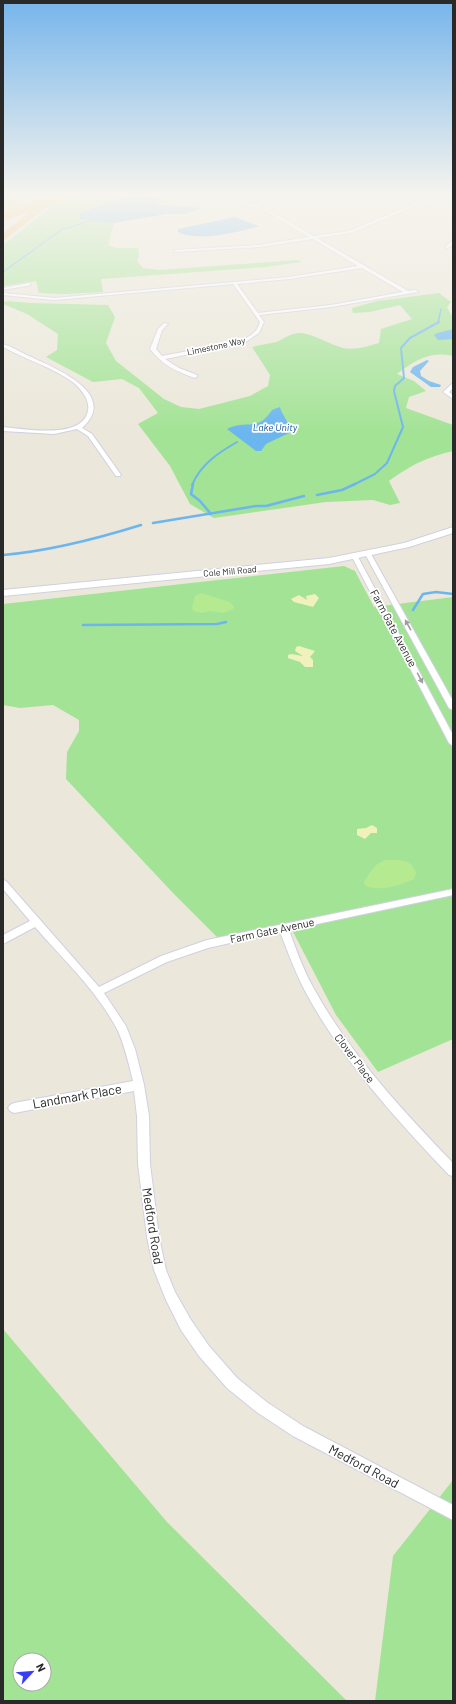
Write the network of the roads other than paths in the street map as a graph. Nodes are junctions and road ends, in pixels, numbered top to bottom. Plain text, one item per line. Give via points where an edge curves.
1 (320, 274) edge
2 (376, 274) edge
3 (234, 283) junction
4 (29, 284) dead end
5 (3, 289) edge
6 (416, 291) dead end
7 (408, 293) junction
8 (3, 294) edge
9 (257, 314) junction
10 (166, 324) dead end
11 (3, 345) edge
12 (160, 358) junction
13 (195, 376) dead end
14 (453, 385) edge
15 (453, 397) edge
16 (77, 427) junction
17 (3, 429) edge
18 (118, 475) dead end
19 (453, 530) edge
20 (368, 554) junction
21 (355, 557) junction
22 (3, 593) edge
23 (453, 708) edge
24 (453, 743) edge
25 (3, 883) edge
26 (453, 892) edge
27 (36, 922) junction
28 (282, 928) junction
29 (3, 940) edge
30 (98, 992) junction
31 (139, 1085) junction
32 (14, 1108) dead end
33 (453, 1171) edge
34 (453, 1513) edge

1 - 3 street
2 - 7 street
3 - 8 street via 54,300
3 - 9 street
4 - 5 street
6 - 7 street
7 - 9 street via 331,306
9 - 12 street, Limestone Way via 262,322 261,329 253,337 242,342
10 - 12 street via 160,329 153,349
11 - 16 street via 58,371 81,387 91,409 86,420
12 - 13 street via 179,371
14 - 15 street via 446,392
16 - 17 street via 45,433
16 - 18 street via 90,435
19 - 20 street, Cole Mill Road via 418,542
20 - 21 street, Cole Mill Road
23 -> 20 street, Farm Gate Avenue
21 - 22 street, Cole Mill Road via 270,568
21 -> 24 street, Farm Gate Avenue
25 - 27 street, Medford Road
26 - 28 street, Farm Gate Avenue
27 - 29 street
27 - 30 street, Medford Road
28 - 30 street, Farm Gate Avenue via 188,949
28 - 33 street, Clover Place via 309,990 357,1062
30 - 31 street, Medford Road via 122,1029
31 - 32 street, Landmark Place
31 - 34 street, Medford Road via 143,1116 144,1164 160,1270 170,1296 204,1350 232,1383 275,1416 298,1431

